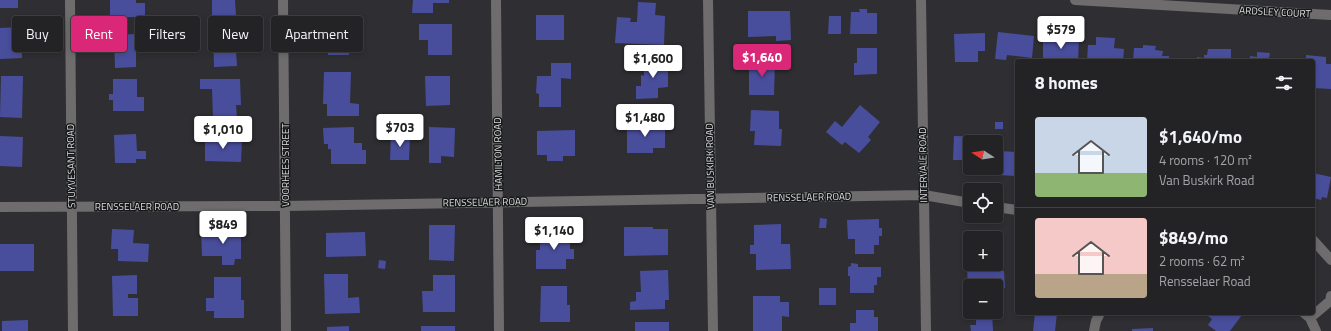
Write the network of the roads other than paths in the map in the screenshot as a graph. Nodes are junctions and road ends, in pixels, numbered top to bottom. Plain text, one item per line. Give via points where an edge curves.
1 (70, 0) edge
2 (284, 0) edge
3 (496, 0) edge
4 (708, 0) edge
5 (920, 0) edge
6 (1075, 0) edge
7 (1331, 15) edge
8 (924, 195) junction
9 (711, 199) junction
10 (498, 202) junction
11 (963, 202) edge
12 (285, 206) junction
13 (0, 207) edge
14 (72, 207) junction
15 (1003, 208) edge
16 (1015, 210) edge
17 (1315, 242) edge
18 (1331, 260) edge
19 (1331, 296) edge
20 (1315, 311) edge
21 (1099, 315) edge
22 (1307, 316) edge
23 (73, 331) edge
24 (286, 331) edge
25 (499, 331) edge
26 (713, 331) edge
27 (926, 331) edge
28 (1094, 331) edge
29 (1316, 331) edge

1 - 14 street, STUYVESANT ROAD
2 - 12 street, VOORHEES STREET
3 - 10 street, HAMILTON ROAD
4 - 9 street, VAN BUSKIRK ROAD
5 - 8 street, INTERVALE ROAD
6 - 7 street, ARDSLEY COURT
8 - 9 street, RENSSELAER ROAD
8 - 11 street, RENSSELAER ROAD
8 - 27 street, INTERVALE ROAD
9 - 10 street, RENSSELAER ROAD
9 - 26 street, VAN BUSKIRK ROAD
10 - 12 street, RENSSELAER ROAD
10 - 25 street, HAMILTON ROAD
12 - 14 street, RENSSELAER ROAD
12 - 24 street, VOORHEES STREET
13 - 14 street, RENSSELAER ROAD
14 - 23 street, STUYVESANT ROAD
15 - 16 street
17 - 18 street
19 - 20 street via 1330,301
21 - 28 street
22 - 29 street

